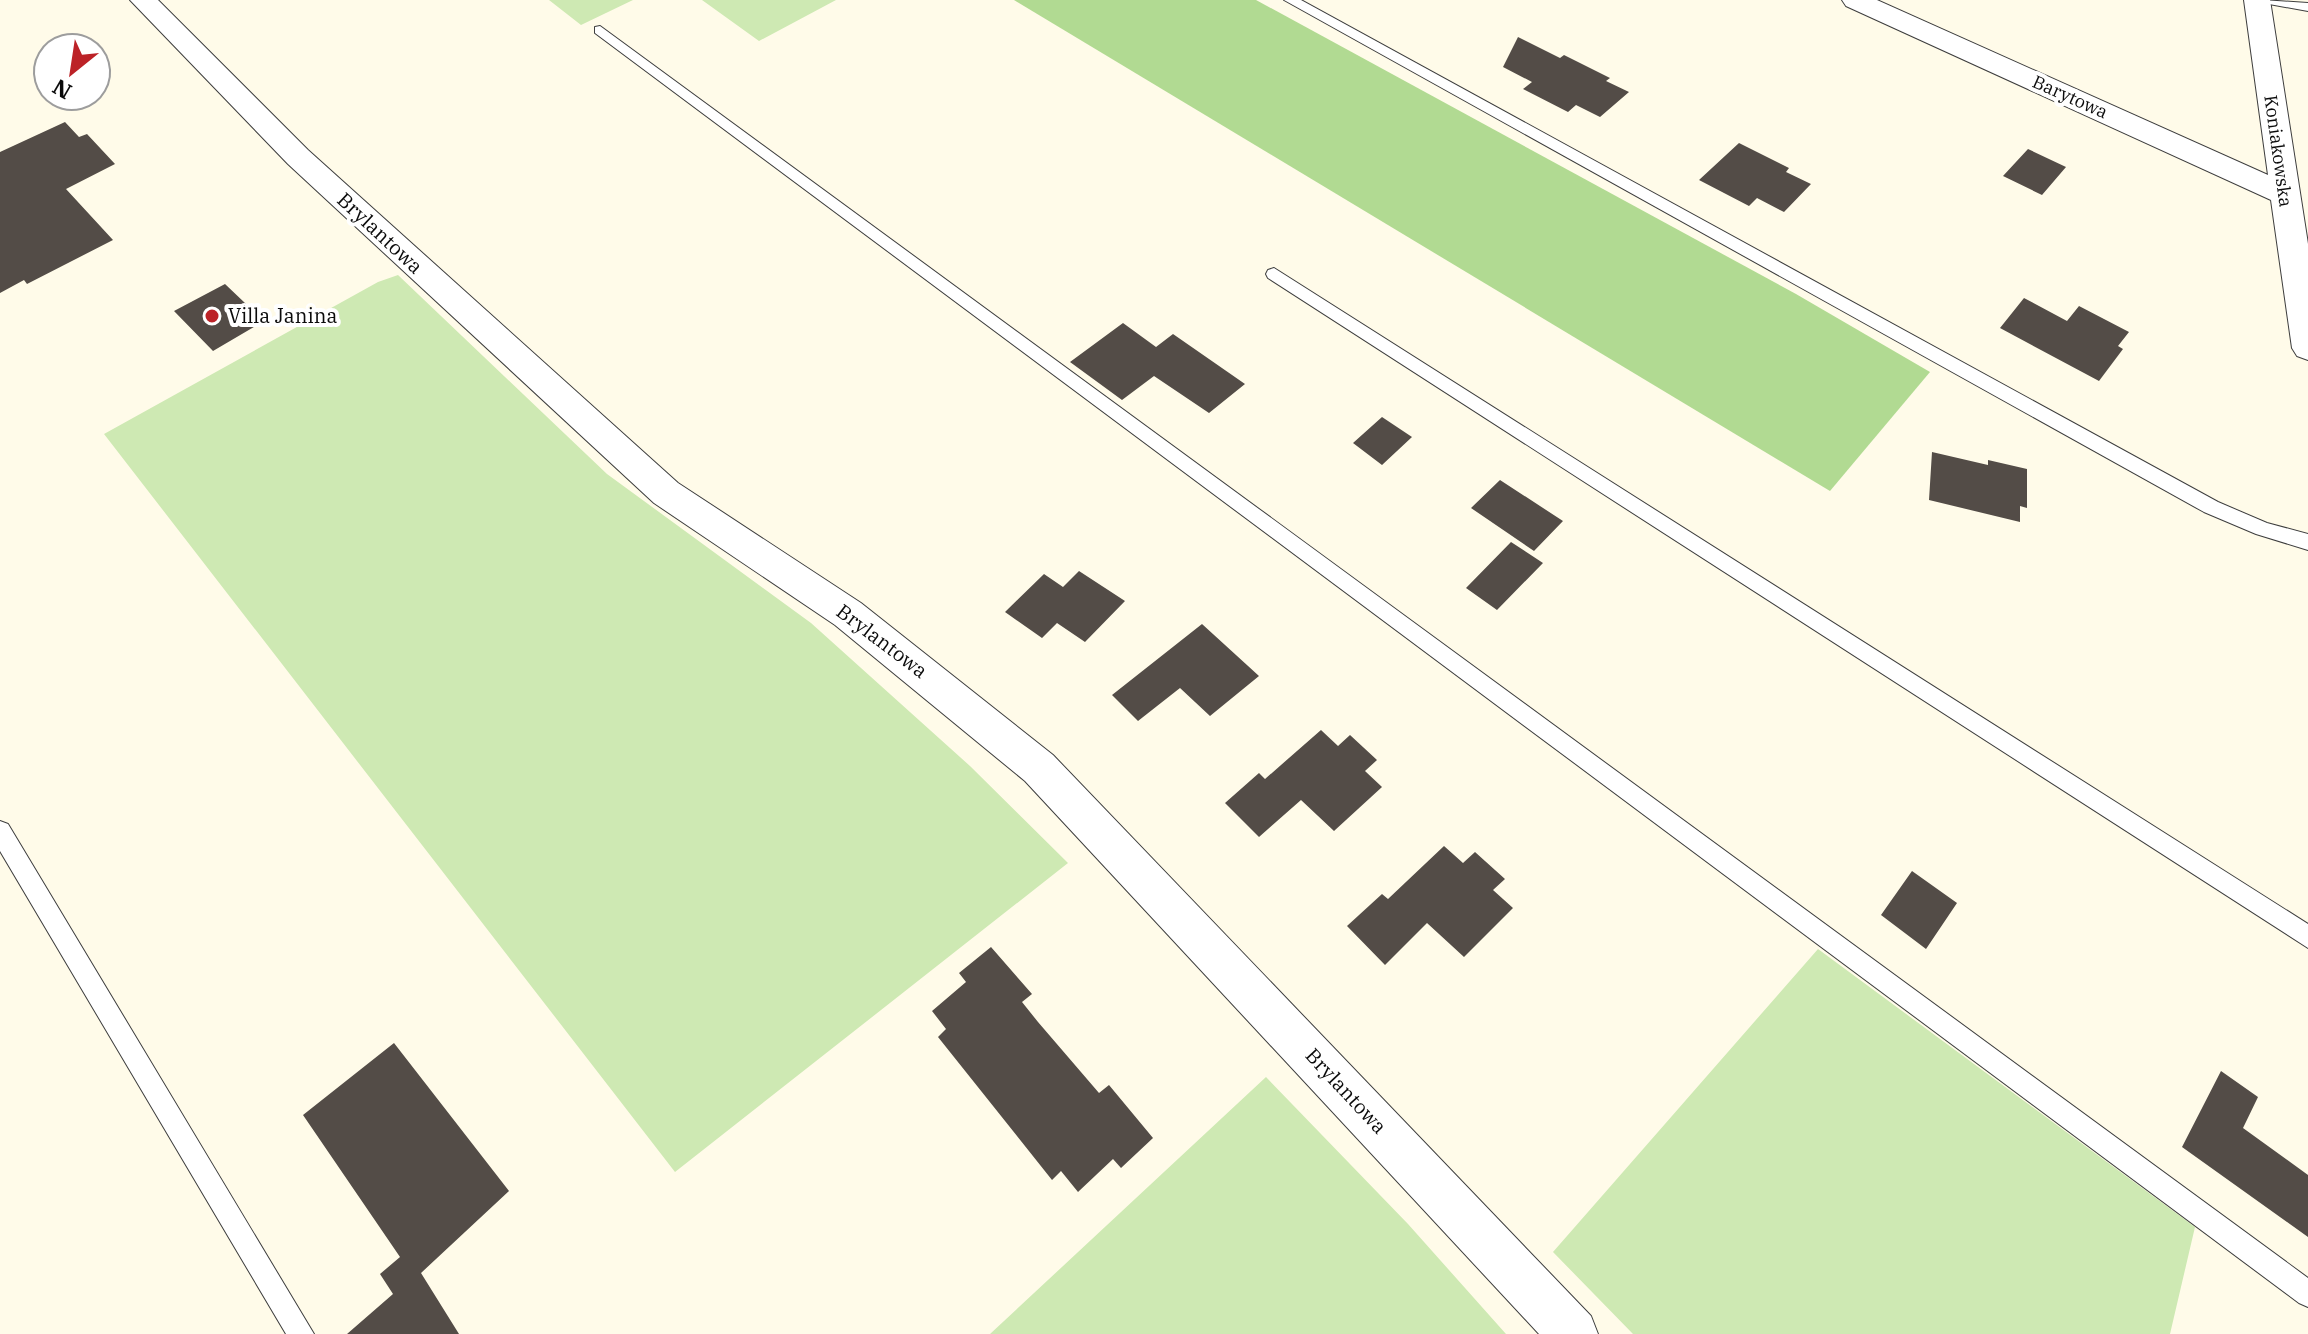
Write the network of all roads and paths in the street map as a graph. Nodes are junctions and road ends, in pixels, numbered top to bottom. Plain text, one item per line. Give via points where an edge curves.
1 (143, 0) edge
2 (1291, 0) edge
3 (1855, 0) edge
4 (2257, 0) edge
5 (2269, 0) edge
6 (2308, 7) edge
7 (600, 30) dead end
8 (2284, 194) junction
9 (1274, 274) dead end
10 (2308, 348) edge
11 (2308, 542) edge
12 (0, 831) edge
13 (2308, 937) edge
14 (2308, 1294) edge
15 (301, 1334) edge
16 (1573, 1334) edge

1 - 16 street, Brylantowa via 298,157 666,493 848,614 1039,768
2 - 11 lane via 2211,507
3 - 8 street, Barytowa
4 - 8 street, Koniakowska
5 - 6 lane
7 - 14 lane
8 - 10 street, Koniakowska
9 - 13 lane
12 - 15 lane

